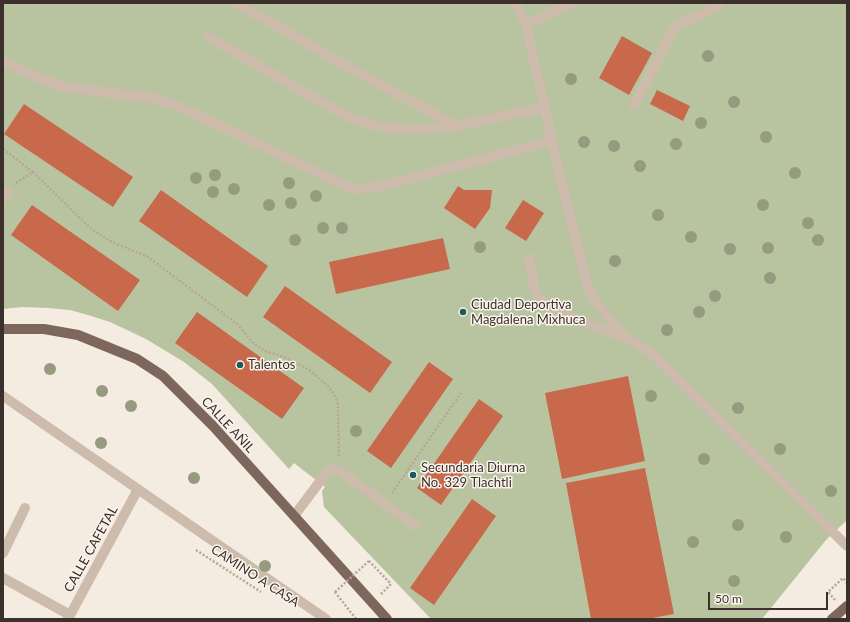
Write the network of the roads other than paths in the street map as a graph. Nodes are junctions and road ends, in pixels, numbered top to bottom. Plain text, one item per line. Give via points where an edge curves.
1 (236, 3) edge
2 (516, 3) edge
3 (572, 3) edge
4 (721, 3) edge
5 (526, 25) junction
6 (208, 37) dead end
7 (3, 61) edge
8 (634, 105) dead end
9 (545, 107) junction
10 (456, 126) junction
11 (551, 141) junction
12 (529, 258) dead end
13 (3, 330) edge
14 (626, 337) junction
15 (3, 396) edge
16 (137, 490) junction
17 (25, 508) dead end
18 (294, 516) junction
19 (415, 526) dead end
20 (847, 546) edge
21 (3, 553) edge
22 (3, 578) edge
23 (847, 606) edge
24 (69, 617) edge
25 (326, 619) edge
26 (387, 619) edge
27 (832, 619) edge

1 - 10 street
2 - 5 street
3 - 5 street
4 - 8 street via 675,27
5 - 9 street
6 - 10 street via 346,116 377,126 408,130
7 - 11 street via 64,87 152,98 176,105 357,189 381,186
9 - 10 street
9 - 11 street
11 - 14 street via 588,288 597,304
12 - 14 street via 535,291 546,306 561,314
13 - 18 main road, CALLE AÑIL via 44,329 78,335 138,359 163,376 213,426
14 - 20 street via 654,355
15 - 16 street
16 - 24 street, CALLE CAFETAL
16 - 25 street
17 - 21 street
18 - 19 street via 327,472 333,469 340,471
18 - 26 main road, CALLE AÑIL
22 - 24 street
23 - 27 main road

